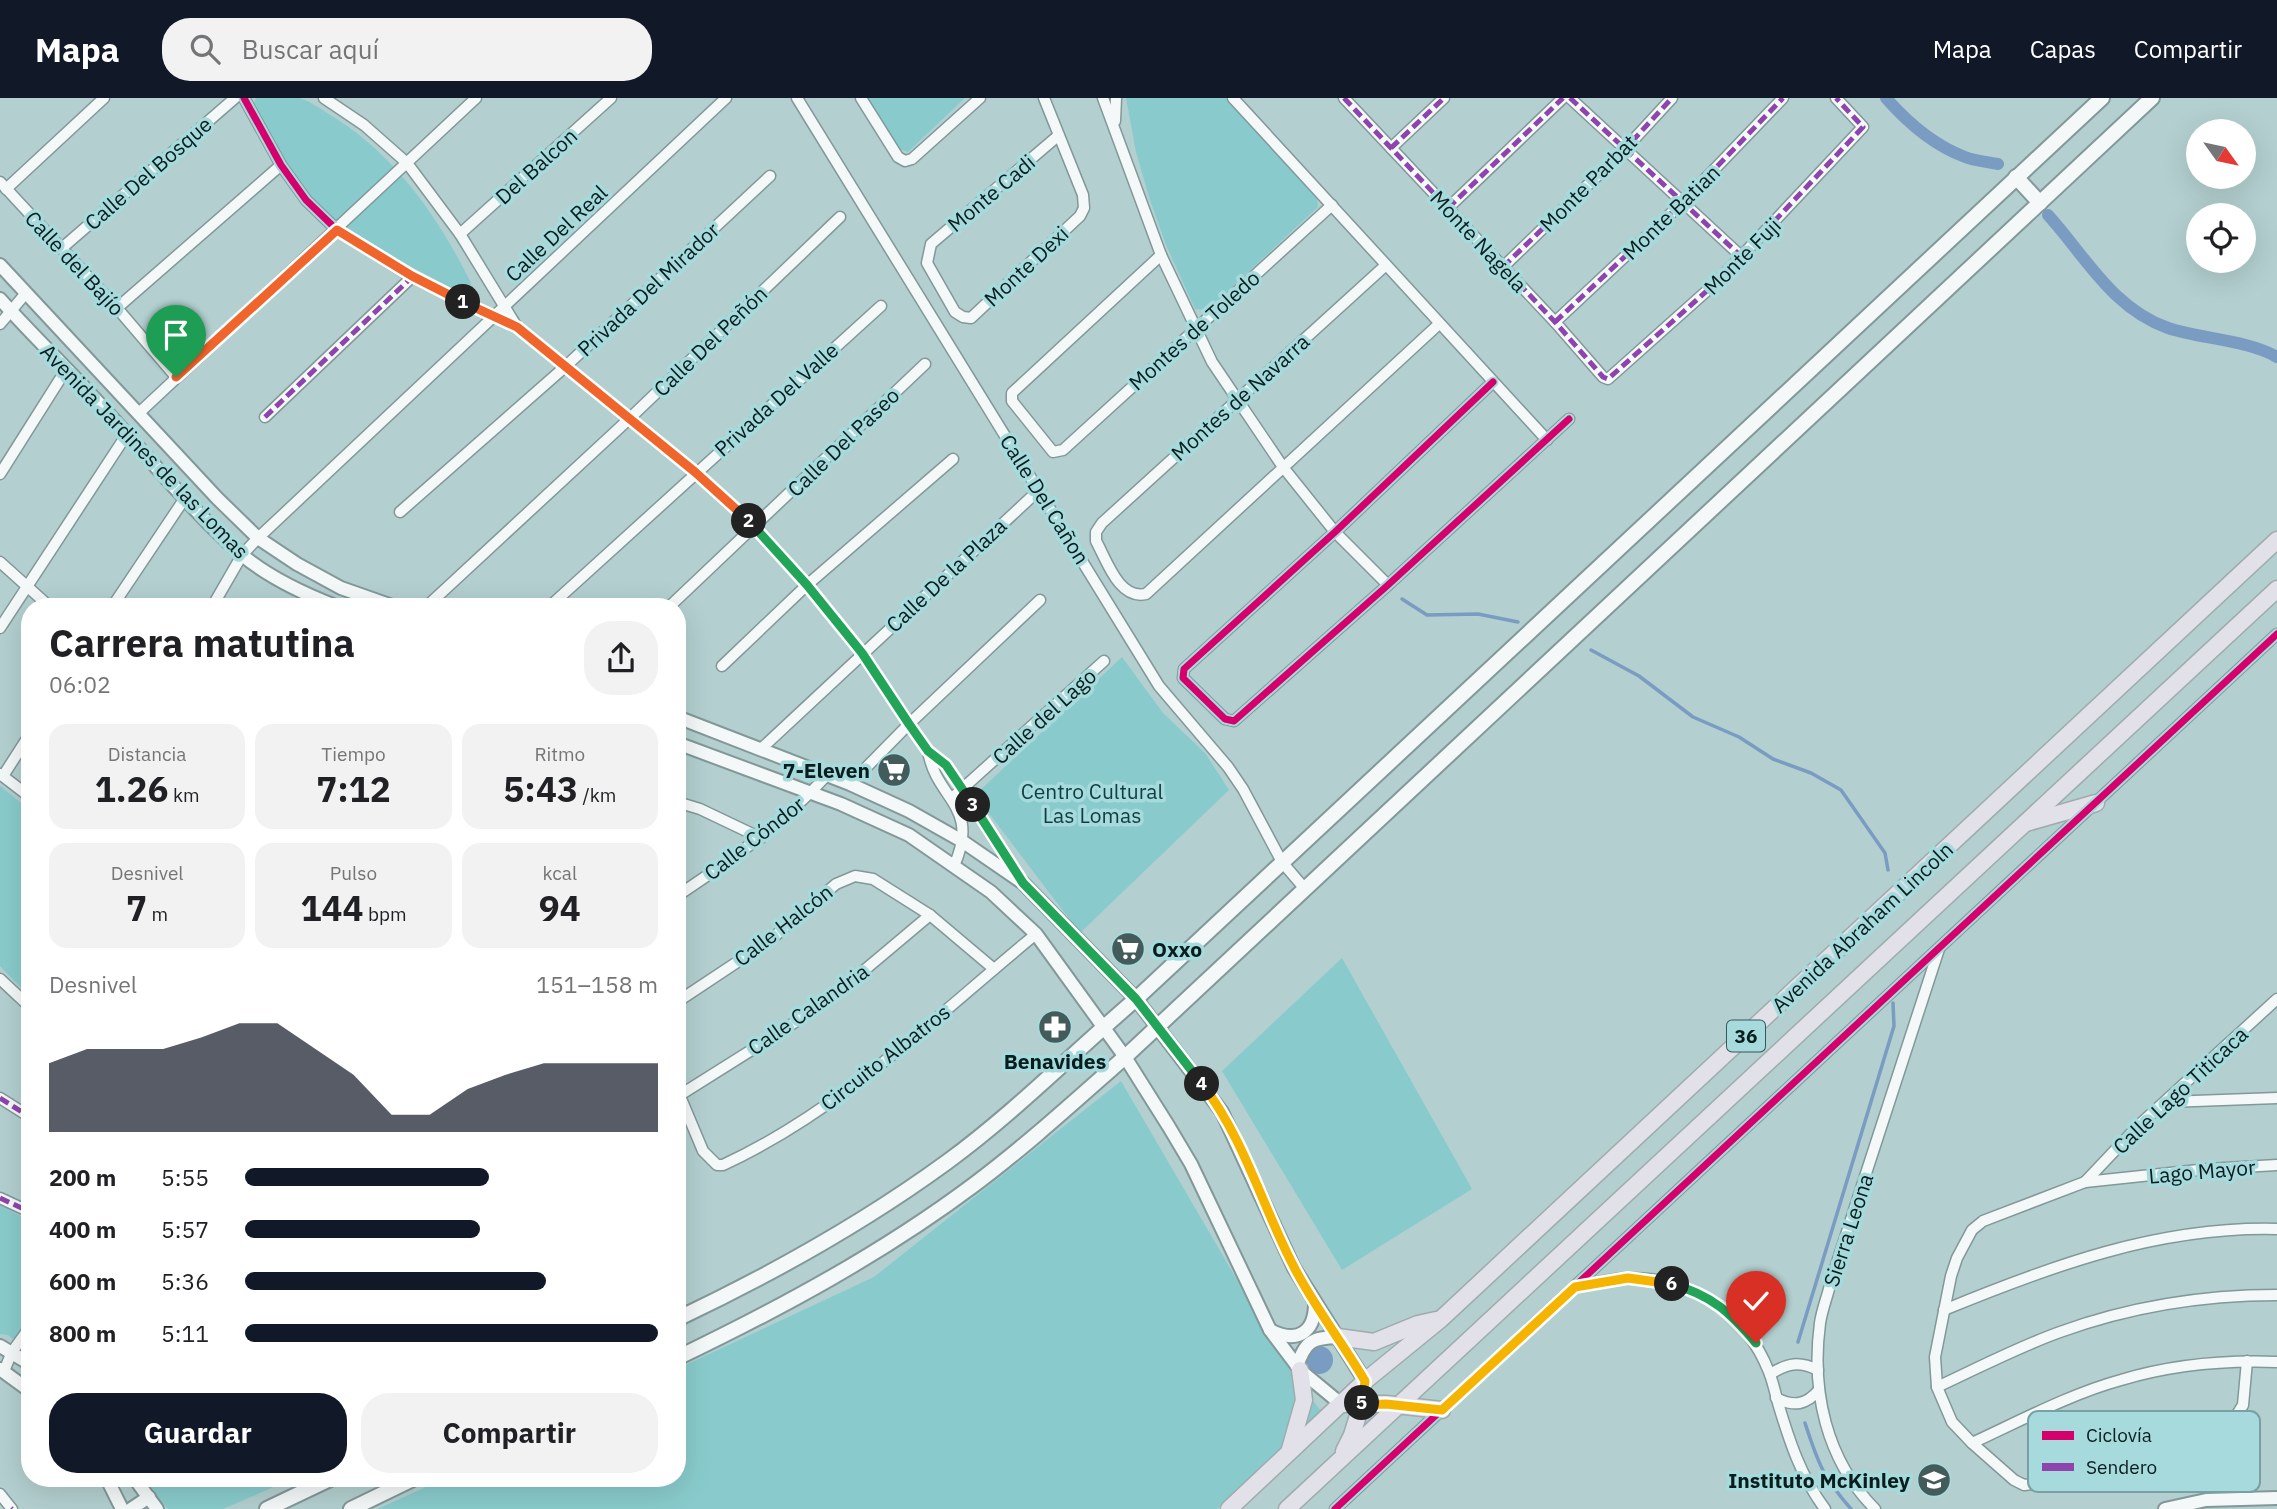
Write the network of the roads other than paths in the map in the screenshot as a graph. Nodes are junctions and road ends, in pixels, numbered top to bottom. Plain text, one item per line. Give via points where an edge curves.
1 (104, 98) edge
2 (234, 98) edge
3 (244, 98) edge
4 (324, 98) edge
5 (476, 98) edge
6 (611, 98) edge
7 (726, 98) edge
8 (797, 98) edge
9 (861, 98) edge
10 (980, 98) edge
11 (1044, 98) edge
12 (1103, 98) edge
13 (1116, 98) edge
14 (1233, 98) edge
15 (1344, 98) edge
16 (1444, 98) edge
17 (1563, 98) edge
18 (1570, 98) edge
19 (1672, 98) edge
20 (1783, 98) edge
21 (1836, 98) edge
22 (2102, 98) edge
23 (2151, 98) edge
24 (1114, 125) junction
25 (1059, 135) junction
26 (1391, 148) junction
27 (1625, 149) junction
28 (407, 163) junction
29 (281, 165) junction
30 (770, 176) dead end
31 (2016, 177) junction
32 (3, 186) edge
33 (1682, 202) junction
34 (2040, 203) junction
35 (1332, 205) junction
36 (1448, 208) junction
37 (840, 217) dead end
38 (337, 230) junction
39 (460, 234) junction
40 (62, 248) junction
41 (1161, 255) junction
42 (1742, 257) junction
43 (0, 265) edge
44 (1386, 265) junction
45 (1503, 267) junction
46 (412, 276) junction
47 (26, 293) junction
48 (0, 299) edge
49 (505, 305) junction
50 (881, 306) dead end
51 (117, 308) junction
52 (9, 310) junction
53 (494, 317) junction
54 (963, 317) joint
55 (1555, 322) junction
56 (0, 324) edge
57 (1439, 324) junction
58 (517, 327) junction
59 (1195, 330) junction
60 (925, 364) dead end
61 (566, 366) junction
62 (67, 368) junction
63 (1613, 376) joint
64 (176, 377) junction
65 (1493, 382) junction
66 (1236, 400) junction
67 (140, 412) junction
68 (265, 417) dead end
69 (629, 419) junction
70 (1569, 419) dead end
71 (127, 434) junction
72 (1546, 440) junction
73 (953, 459) dead end
74 (1283, 467) junction
75 (695, 472) junction
76 (0, 474) edge
77 (1040, 489) junction
78 (185, 498) junction
79 (400, 512) dead end
80 (755, 527) junction
81 (1335, 532) junction
82 (258, 538) junction
83 (2277, 540) edge
84 (2277, 552) edge
85 (242, 555) junction
86 (2258, 558) junction
87 (0, 562) edge
88 (807, 585) junction
89 (27, 586) junction
90 (1388, 586) junction
91 (2277, 589) edge
92 (40, 598) edge
93 (118, 598) edge
94 (217, 598) edge
95 (318, 598) edge
96 (369, 598) edge
97 (436, 598) edge
98 (559, 598) edge
99 (679, 598) edge
100 (1040, 600) dead end
101 (0, 628) edge
102 (2277, 634) edge
103 (862, 653) junction
104 (1104, 661) dead end
105 (722, 666) dead end
106 (686, 720) edge
107 (909, 724) junction
108 (686, 746) edge
109 (21, 747) edge
110 (761, 748) junction
111 (928, 751) junction
112 (1, 775) edge
113 (827, 775) junction
114 (850, 784) junction
115 (21, 790) edge
116 (963, 790) junction
117 (810, 793) junction
118 (952, 798) junction
119 (2096, 803) junction
120 (686, 805) edge
121 (2024, 823) junction
122 (761, 838) junction
123 (962, 841) junction
124 (1282, 862) junction
125 (954, 866) junction
126 (1023, 883) junction
127 (686, 890) edge
128 (1305, 890) junction
129 (930, 915) junction
130 (1037, 934) junction
131 (1940, 946) junction
132 (994, 969) junction
133 (0, 979) edge
134 (686, 996) edge
135 (21, 999) edge
136 (1136, 999) junction
137 (2277, 999) edge
138 (1104, 1026) junction
139 (1159, 1028) junction
140 (1125, 1057) junction
141 (686, 1088) edge
142 (0, 1098) edge
143 (2277, 1098) edge
144 (2167, 1101) junction
145 (686, 1109) edge
146 (21, 1111) edge
147 (2277, 1166) edge
148 (2085, 1182) junction
149 (0, 1198) edge
150 (21, 1208) edge
151 (2277, 1229) edge
152 (1575, 1287) junction
153 (2277, 1295) edge
154 (1315, 1303) junction
155 (1944, 1310) junction
156 (686, 1314) edge
157 (1441, 1319) junction
158 (1270, 1330) junction
159 (21, 1335) edge
160 (1338, 1337) junction
161 (6, 1349) edge
162 (686, 1354) edge
163 (21, 1358) edge
164 (2247, 1361) junction
165 (2277, 1362) edge
166 (1299, 1368) junction
167 (2, 1370) edge
168 (1818, 1370) junction
169 (1770, 1374) junction
170 (1365, 1381) junction
171 (21, 1384) edge
172 (1937, 1387) junction
173 (1819, 1390) junction
174 (1776, 1398) junction
175 (1341, 1404) junction
176 (1361, 1405) junction
177 (1396, 1406) junction
178 (1442, 1410) junction
179 (2044, 1411) edge
180 (2239, 1411) edge
181 (2028, 1418) edge
182 (1972, 1443) junction
183 (1289, 1453) junction
184 (1340, 1459) junction
185 (2028, 1485) edge
186 (111, 1487) edge
187 (141, 1487) edge
188 (304, 1487) edge
189 (396, 1487) edge
190 (2277, 1491) edge
191 (0, 1494) edge
192 (149, 1497) junction
193 (2260, 1498) junction
194 (2277, 1498) edge
195 (11, 1509) edge
196 (122, 1509) edge
197 (131, 1509) edge
198 (157, 1509) edge
199 (267, 1509) edge
200 (351, 1509) edge
201 (1229, 1509) edge
202 (1287, 1509) edge
203 (1335, 1509) edge
204 (1825, 1509) edge
205 (1875, 1509) edge
206 (2165, 1509) edge

1 - 32 street
2 - 40 street, Calle Del Bosque
3 - 29 street
4 - 28 street via 365,125
5 - 28 street
6 - 39 street, Del Balcon
7 - 49 street, Calle Del Real
8 - 77 street, Calle Del Cañon
9 - 10 street via 905,161
11 - 25 street
12 - 24 street
13 - 24 street
14 - 35 street
15 - 26 street, Monte Nagela
16 - 26 street
17 - 36 street
18 - 27 street
19 - 27 street, Monte Parbat
20 - 33 street, Monte Batian
21 - 42 street, Monte Fuji via 1863,128
22 - 31 main road
23 - 34 main road
24 - 41 street
25 - 54 street, Monte Dexi via 1083,195 1080,216 971,318
25 - 54 street, Monte Cadi via 931,244 927,263 955,312
26 - 36 street, Monte Nagela
27 - 33 street
27 - 45 street, Monte Parbat
28 - 38 street
28 - 39 street
29 - 38 street via 306,200
29 - 51 street
30 - 61 street, Privada Del Mirador
31 - 34 main road
31 - 124 main road
32 - 40 street, Calle del Bajío
33 - 42 street
33 - 55 street, Monte Batian
34 - 128 main road
35 - 44 street
35 - 59 street, Montes de Toledo
36 - 45 street, Monte Nagela
37 - 69 street, Calle Del Peñón
38 - 46 street
38 - 64 street
39 - 49 street
40 - 51 street, Calle del Bajío
41 - 59 street
41 - 59 street, Montes de Toledo via 1011,395 1012,401 1048,447 1063,450
42 - 63 street, Monte Fuji
43 - 47 street, Avenida Jardines de las Lomas
44 - 57 street
44 - 66 street, Montes de Navarra
45 - 55 street, Monte Nagela
46 - 53 street
46 - 68 street
47 - 52 street
47 - 67 street, Avenida Jardines de las Lomas
48 - 52 street, Avenida Jardines de las Lomas
49 - 53 street, Calle Del Real
49 - 58 street
50 - 75 street, Privada Del Valle
51 - 64 street, Calle del Bajío
52 - 56 street
52 - 62 street, Avenida Jardines de las Lomas
53 - 58 street
53 - 82 street, Calle Del Real
55 - 63 street, Monte Nagela via 1603,377
57 - 65 street
57 - 74 street
58 - 61 street
59 - 66 street
60 - 80 street, Calle Del Paseo
61 - 69 street
61 - 79 street, Privada Del Mirador
62 - 71 street, Avenida Jardines de las Lomas
62 - 76 street
64 - 67 street
65 - 72 street
65 - 81 street
66 - 74 street
66 - 74 street, Montes de Navarra via 1096,532 1096,541 1126,592 1146,594
67 - 82 street, Avenida Jardines de las Lomas
69 - 75 street
69 - 97 street, Calle Del Peñón
70 - 72 street
71 - 78 street, Avenida Jardines de las Lomas
71 - 89 street
72 - 90 street
73 - 88 street
74 - 81 street
75 - 80 street
75 - 98 street, Privada Del Valle
77 - 103 street, Calle De la Plaza
77 - 124 street, Calle Del Cañon via 1159,686 1228,767
78 - 85 street, Avenida Jardines de las Lomas
78 - 93 street
80 - 88 street
80 - 99 street, Calle Del Paseo
81 - 90 street
81 - 90 street via 1184,669 1183,678 1224,719 1234,721
82 - 85 street, Calle Del Real
82 - 96 street, Avenida Jardines de las Lomas via 341,588
83 - 86 main road, Avenida Abraham Lincoln / 36
84 - 86 main road
85 - 94 street, Calle Del Real
85 - 95 street, Avenida Jardines de las Lomas
86 - 157 main road, Avenida Abraham Lincoln / 36
87 - 89 street
88 - 103 street
88 - 105 street
89 - 92 street
89 - 101 street
91 - 121 main road, 36
100 - 107 street
102 - 119 street
103 - 107 street
103 - 110 street, Calle De la Plaza
104 - 116 street, Calle del Lago
106 - 110 street
107 - 111 street
107 - 114 street
108 - 117 street
109 - 112 street
110 - 113 street
111 - 116 street via 946,765
111 - 118 street
112 - 115 street
113 - 114 street
113 - 117 street, Calle Cóndor
114 - 123 street
116 - 118 street, Calle del Lago
116 - 126 street
117 - 122 street, Calle Cóndor
117 - 125 street via 909,835
118 - 123 street via 960,813
119 - 121 main road
119 - 131 street
120 - 122 street
121 - 177 main road, 36
122 - 127 street, Calle Cóndor
123 - 125 street
123 - 126 street
124 - 128 street, Calle Del Cañon
124 - 136 main road
125 - 130 street
126 - 136 street
128 - 139 main road
129 - 132 street, Calle Halcón
129 - 134 street, Calle Halcón via 873,879 847,878 769,940
129 - 141 street, Calle Calandria via 836,994
130 - 132 street, Circuito Albatros
130 - 138 street
131 - 152 street
131 - 168 street, Sierra Leona via 1831,1281 1821,1322
132 - 145 street, Circuito Albatros via 867,1076 802,1121 723,1166 717,1166 703,1151
133 - 135 street
136 - 138 main road
136 - 139 street
137 - 144 street, Calle Lago Titicaca
138 - 140 street
138 - 156 main road via 1002,1118 883,1207 819,1246
139 - 140 main road
139 - 154 street via 1222,1112 1288,1256
140 - 158 street via 1191,1164
140 - 162 main road via 976,1184 905,1232 827,1282
142 - 146 street
143 - 144 street
144 - 148 street, Calle Lago Titicaca
147 - 148 street, Lago Mayor
148 - 155 street via 1977,1225 1957,1258
149 - 150 street
151 - 155 street via 2190,1234 2132,1245 2067,1262
152 - 169 street via 1628,1278 1692,1290 1715,1301 1737,1320 1756,1343
152 - 178 street
153 - 172 street via 2236,1295 2115,1314 2059,1332
154 - 158 street via 1315,1317 1304,1333 1282,1337
154 - 160 street
155 - 172 street via 1935,1357
157 - 160 main road via 1374,1342
157 - 170 main road, Avenida Abraham Lincoln / 36
158 - 166 street
159 - 161 street
160 - 166 street via 1311,1342 1303,1349
160 - 170 street
161 - 163 street
161 - 167 street
164 - 165 street
164 - 179 street via 2160,1370 2091,1390
164 - 180 street
166 - 175 street
166 - 183 main road via 1304,1400
167 - 171 street
168 - 169 street via 1794,1363
168 - 173 street, Sierra Leona
169 - 174 street
170 - 175 main road, Avenida Abraham Lincoln / 36
170 - 176 main road
172 - 182 street via 1952,1422
173 - 174 street via 1811,1400 1799,1404
173 - 205 street, Sierra Leona via 1827,1433 1838,1458
174 - 204 street via 1801,1471
175 - 176 main road
175 - 183 main road, Avenida Abraham Lincoln / 36
176 - 177 main road
176 - 184 main road
177 - 178 main road
177 - 184 main road, 36
178 - 203 street
181 - 182 street
182 - 185 street via 2014,1480
183 - 201 main road, Avenida Abraham Lincoln / 36
184 - 202 main road, 36
186 - 196 street
187 - 192 street
188 - 199 main road
189 - 200 main road
190 - 193 street
191 - 195 street
192 - 197 street
192 - 198 street
193 - 194 street
193 - 206 street via 2206,1500

